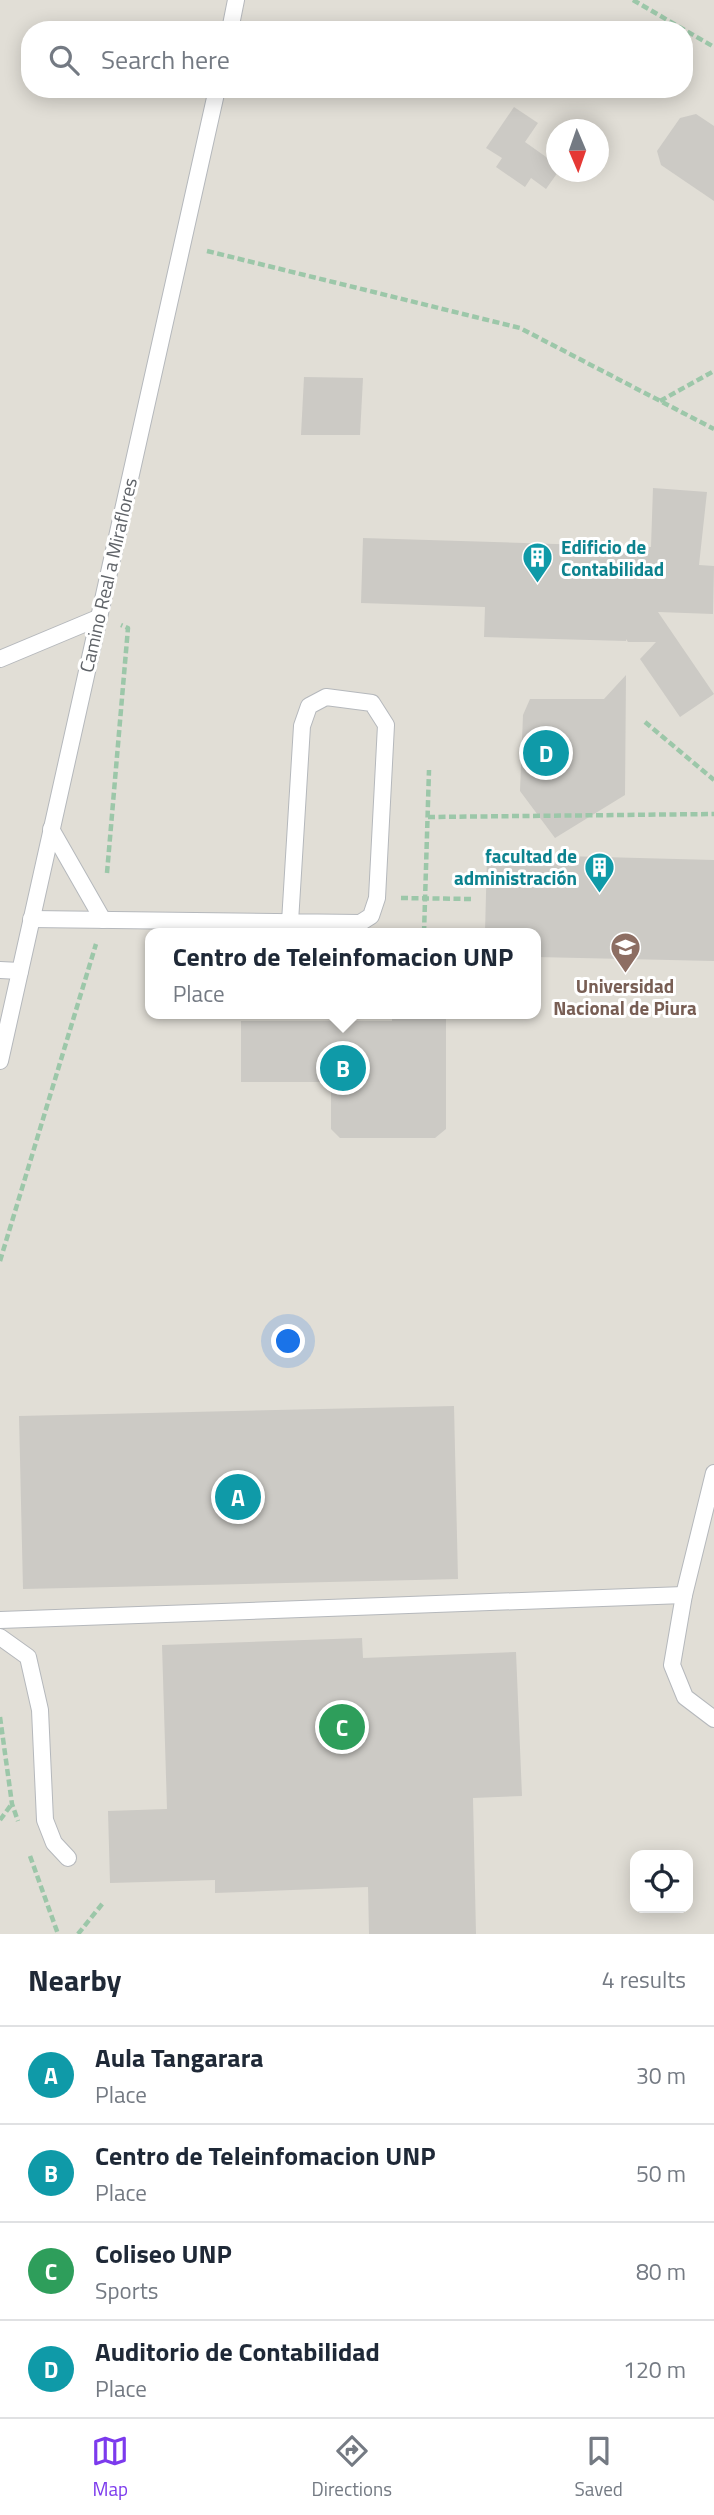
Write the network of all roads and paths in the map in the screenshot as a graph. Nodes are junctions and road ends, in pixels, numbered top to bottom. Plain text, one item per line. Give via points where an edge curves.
1 (236, 0) edge
2 (633, 0) edge
3 (232, 21) edge
4 (669, 21) edge
5 (693, 35) edge
6 (714, 47) edge
7 (215, 98) edge
8 (183, 245) junction
9 (714, 371) edge
10 (660, 401) junction
11 (714, 429) edge
12 (98, 618) junction
13 (0, 659) edge
14 (645, 722) dead end
15 (429, 771) dead end
16 (714, 780) edge
17 (714, 814) edge
18 (428, 817) junction
19 (51, 830) junction
20 (377, 898) junction
21 (425, 898) junction
22 (471, 899) dead end
23 (31, 919) junction
24 (103, 920) junction
25 (290, 922) junction
26 (424, 928) edge
27 (0, 970) edge
28 (20, 971) junction
29 (0, 1061) edge
30 (714, 1473) edge
31 (684, 1595) junction
32 (0, 1620) edge
33 (0, 1637) edge
34 (714, 1719) edge
35 (12, 1804) dead end
36 (0, 1821) edge
37 (68, 1858) dead end
38 (103, 1903) dead end
39 (78, 1934) edge

1 - 3 lane
2 - 4 path
5 - 6 path
7 - 8 lane, Camino Real a Miraflores
8 - 10 path via 520,328
8 - 12 lane, Camino Real a Miraflores
9 - 10 path
10 - 11 path
12 - 13 lane
12 - 19 lane, Camino Real a Miraflores
14 - 16 path
15 - 18 path
17 - 18 path
18 - 21 path
19 - 23 lane, Camino Real a Miraflores
19 - 24 lane
20 - 21 path
20 - 25 lane via 371,916 360,923
20 - 25 lane via 386,725 372,703 326,697 309,706 302,726
21 - 22 path
21 - 26 path
23 - 24 lane
23 - 28 lane, Camino Real a Miraflores
24 - 25 lane
27 - 28 lane
28 - 29 lane, Camino Real a Miraflores
30 - 31 lane
31 - 32 lane
31 - 34 lane via 672,1665 685,1697
33 - 37 lane via 28,1657 40,1710 46,1820 54,1843
35 - 36 path
38 - 39 path

